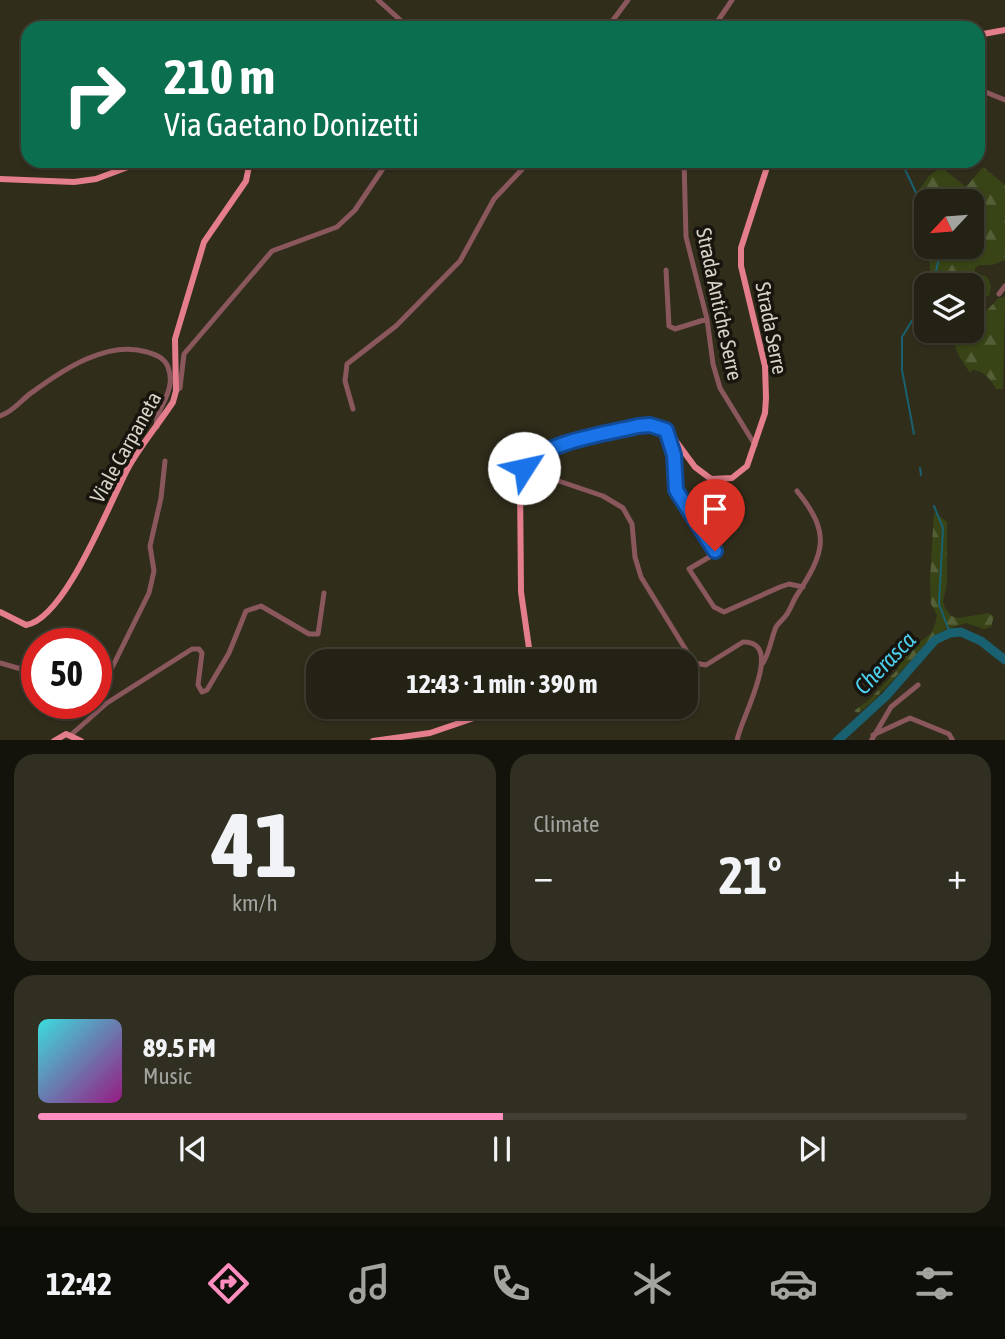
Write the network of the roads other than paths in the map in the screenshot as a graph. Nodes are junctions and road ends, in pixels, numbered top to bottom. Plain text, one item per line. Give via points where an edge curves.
1 (378, 0) edge
2 (628, 0) edge
3 (732, 0) edge
4 (401, 21) edge
5 (612, 21) edge
6 (718, 21) edge
7 (1005, 30) edge
8 (985, 34) edge
9 (985, 92) edge
10 (1005, 100) edge
11 (125, 168) edge
12 (249, 168) edge
13 (383, 168) edge
14 (523, 168) edge
15 (684, 168) edge
16 (767, 168) edge
17 (0, 179) edge
18 (666, 270) dead end
19 (1005, 286) edge
20 (999, 294) dead end
21 (707, 319) junction
22 (176, 391) junction
23 (354, 409) dead end
24 (0, 416) edge
25 (157, 427) junction
26 (666, 430) junction
27 (755, 445) junction
28 (165, 461) dead end
29 (520, 483) junction
30 (797, 491) dead end
31 (803, 587) junction
32 (324, 593) dead end
33 (0, 612) edge
34 (529, 649) edge
35 (0, 663) edge
36 (762, 663) junction
37 (112, 668) edge
38 (21, 669) edge
39 (918, 685) dead end
40 (112, 702) edge
41 (88, 719) edge
42 (471, 719) edge
43 (72, 734) junction
44 (872, 738) edge
45 (54, 740) edge
46 (81, 740) edge
47 (373, 740) edge
48 (737, 740) edge
49 (953, 740) edge

1 - 4 street
2 - 5 street
3 - 6 street
7 - 8 main road
9 - 10 street
11 - 17 main road via 75,181
12 - 22 main road, Viale Carpaneta via 246,181 204,243 175,339
13 - 22 street via 355,210 337,227 272,251 184,354
14 - 23 street via 500,190 464,255 441,281 396,326 347,364 345,381
15 - 21 street, Strada Antiche Serre via 686,237
16 - 27 main road, Strada Serre via 741,248 741,266 765,366 765,413
18 - 21 street via 669,326 675,329
19 - 20 street
21 - 27 street, Strada Antiche Serre via 720,388
22 - 25 main road, Viale Carpaneta
24 - 25 street via 83,360 143,351 160,356 168,367 169,393 155,419
25 - 33 main road, Viale Carpaneta via 127,470 91,548 42,618 26,625
26 - 27 main road, Strada Serre via 695,467 711,479 740,473
26 - 29 main road via 638,426 544,451 526,464
26 - 31 street via 674,455 676,490 716,553 692,566 690,572 717,610 738,608 789,584
28 - 37 street via 150,546 154,571 149,593
29 - 34 main road via 520,592
29 - 36 street via 544,476 617,503 632,524 642,577 694,663 706,665 748,642 761,651
30 - 31 street via 807,502 821,540 819,560
31 - 36 street via 776,626 771,650
32 - 40 street via 317,634 255,606 246,611 207,690 202,692 198,685 202,656 195,648
35 - 38 street
36 - 48 street
39 - 44 street via 891,707
41 - 43 street
42 - 47 main road via 430,733
43 - 45 main road
43 - 46 main road
44 - 49 street via 910,718 949,734

